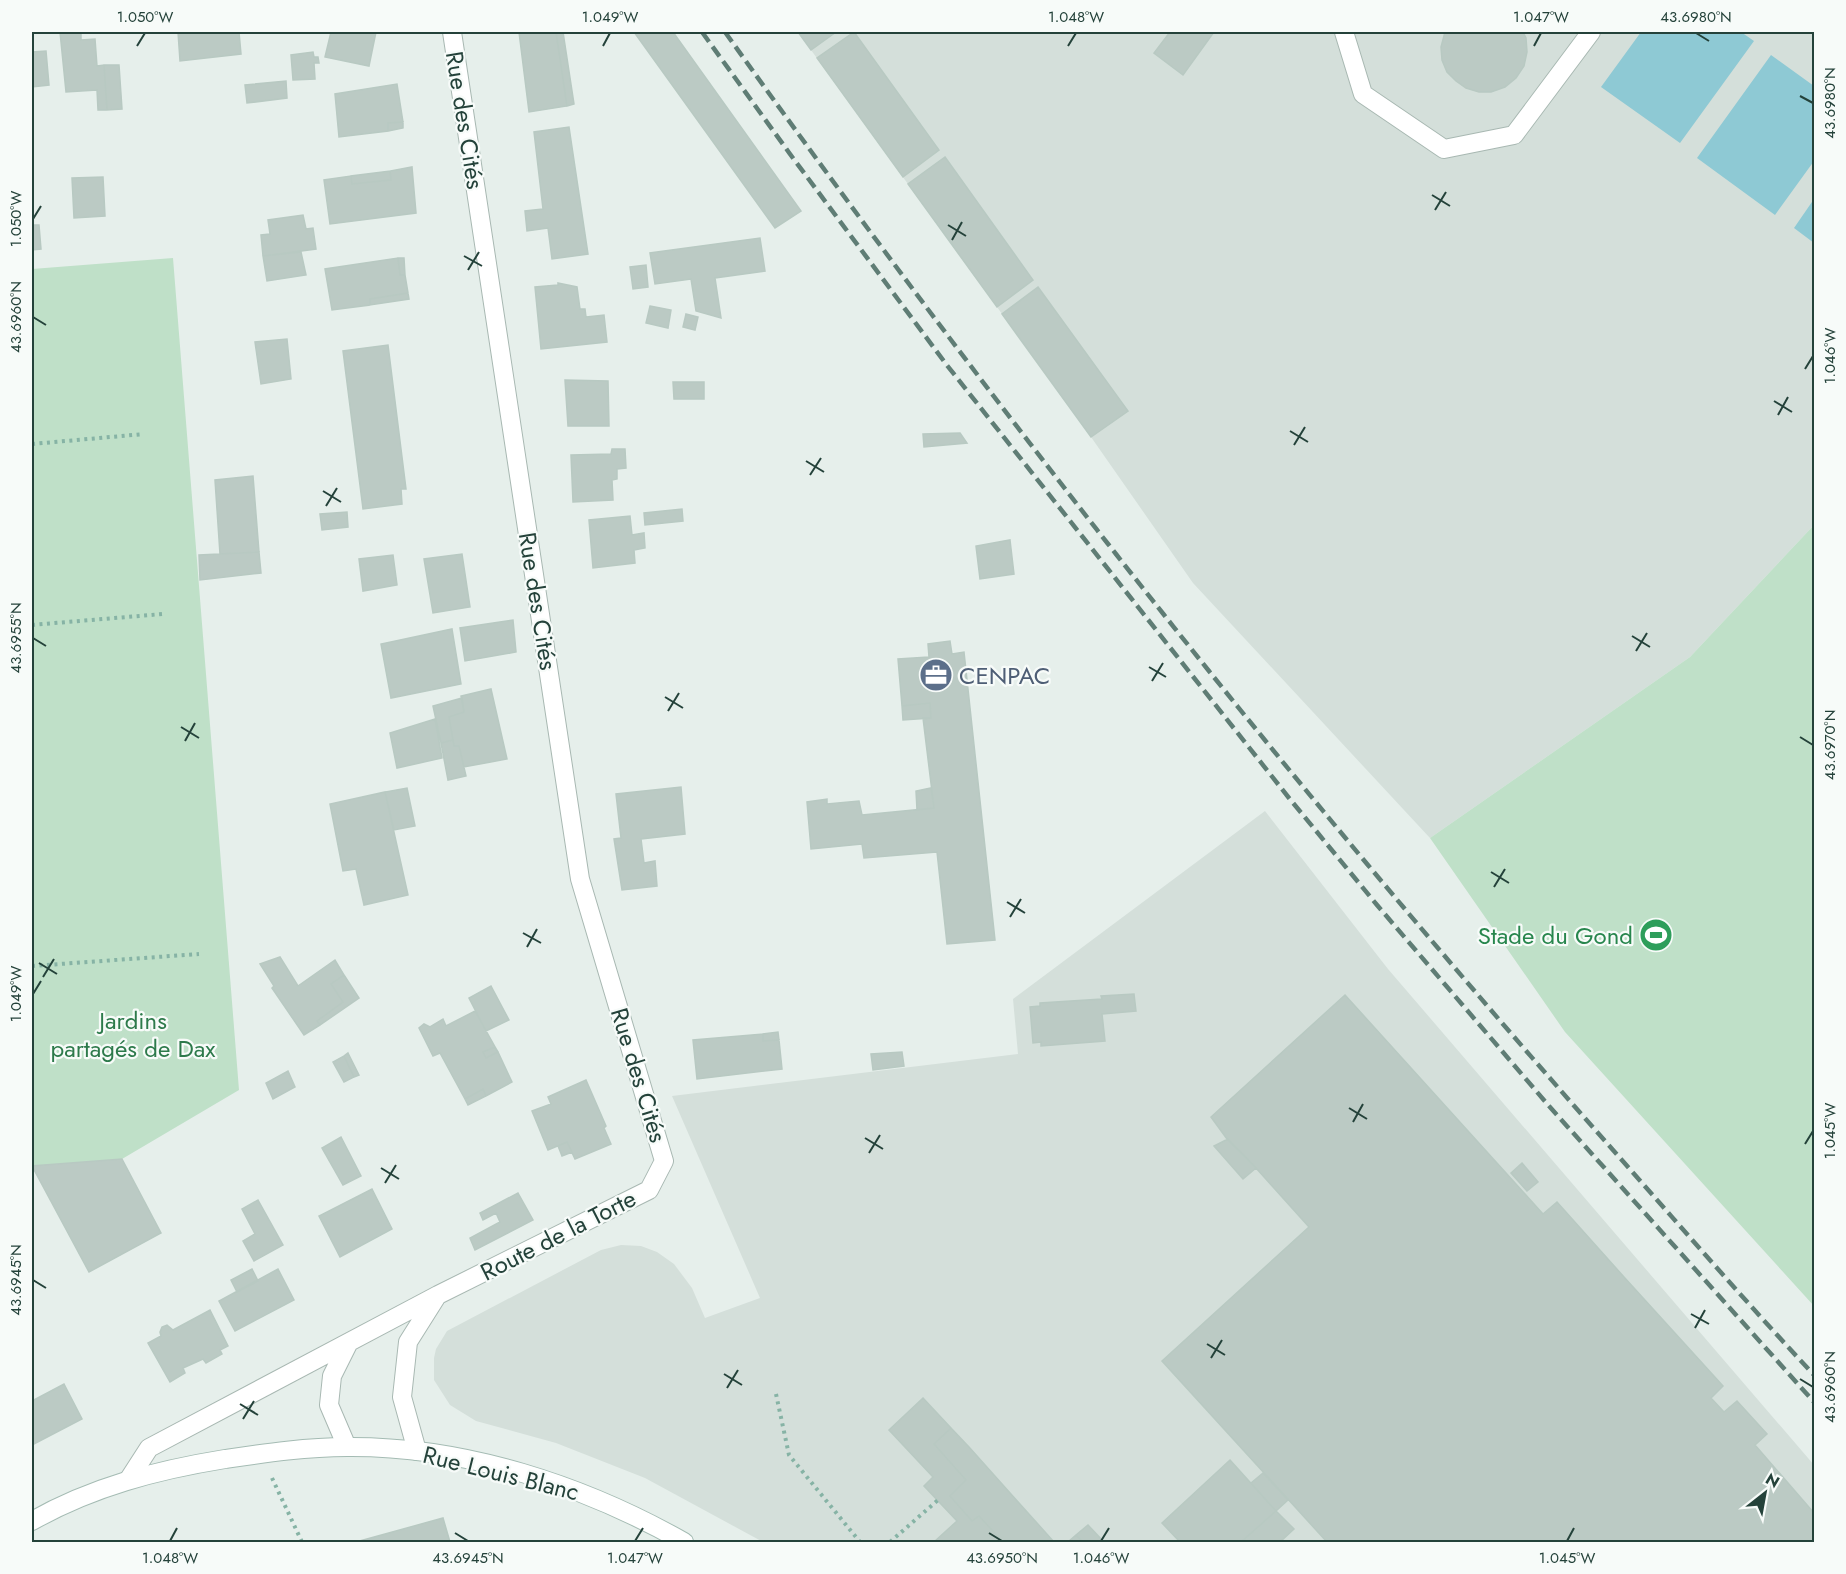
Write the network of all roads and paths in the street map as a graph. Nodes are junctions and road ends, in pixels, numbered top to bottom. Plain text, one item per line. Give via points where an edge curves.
1 (452, 32) edge
2 (1344, 32) edge
3 (1591, 32) edge
4 (144, 434) dead end
5 (32, 444) edge
6 (162, 614) dead end
7 (32, 625) edge
8 (199, 954) dead end
9 (32, 966) edge
10 (664, 1161) joint
11 (438, 1295) junction
12 (348, 1344) junction
13 (776, 1394) dead end
14 (347, 1446) junction
15 (417, 1451) junction
16 (260, 1454) junction
17 (129, 1479) junction
18 (938, 1500) dead end
19 (32, 1521) edge
20 (302, 1542) edge
21 (684, 1542) edge
22 (860, 1542) edge
23 (890, 1542) edge

1 - 10 street, Rue des Cités via 580,879
2 - 3 street via 1363,94 1444,150 1514,135
4 - 5 path
6 - 7 path
8 - 9 path
10 - 11 street, Route de la Torte via 649,1190
11 - 12 street, Route de la Torte
11 - 15 street via 408,1342 402,1396
12 - 14 street via 332,1376 329,1404
12 - 17 street, Route de la Torte via 149,1448
13 - 22 path via 789,1455
14 - 15 street, Rue Louis Blanc
14 - 16 street, Rue Louis Blanc
15 - 21 street, Rue Louis Blanc via 471,1460 546,1480 600,1500
16 - 17 street, Rue Louis Blanc
16 - 20 path
17 - 19 street
18 - 23 path

